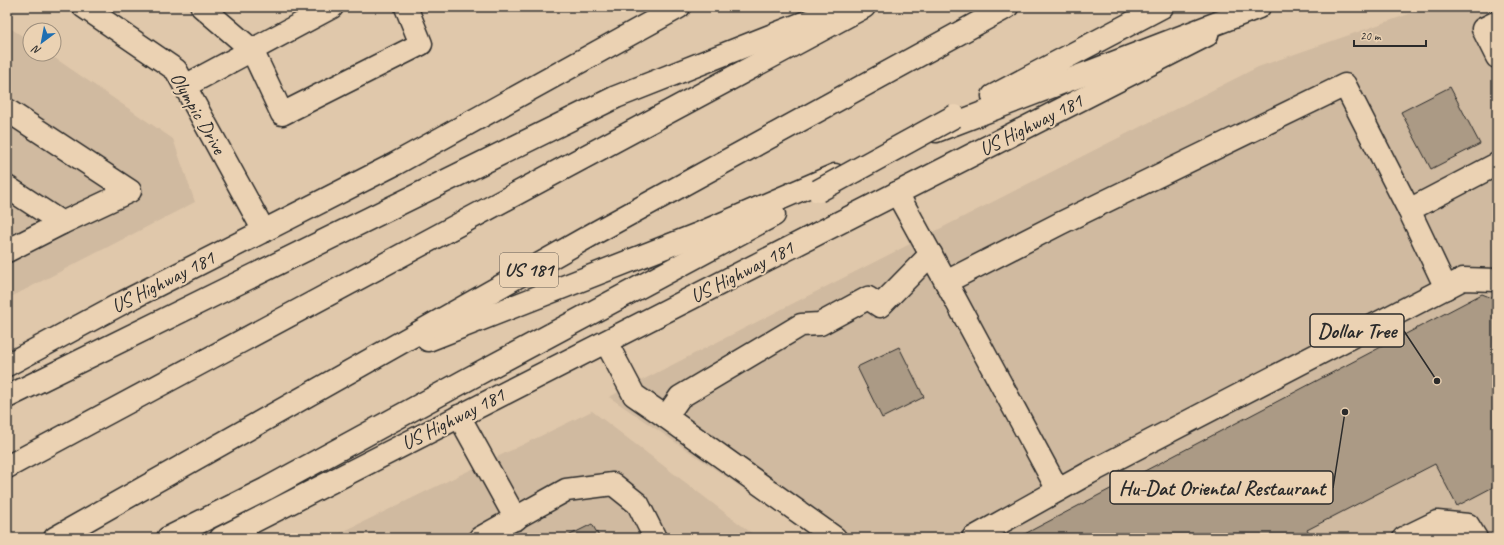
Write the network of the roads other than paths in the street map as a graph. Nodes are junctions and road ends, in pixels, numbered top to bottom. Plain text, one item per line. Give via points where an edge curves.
1 (84, 7) edge
2 (202, 7) edge
3 (332, 7) edge
4 (406, 7) edge
5 (679, 7) edge
6 (844, 7) edge
7 (864, 7) edge
8 (1007, 7) edge
9 (1162, 7) edge
10 (1259, 7) edge
11 (1263, 7) edge
12 (1497, 22) edge
13 (252, 50) junction
14 (1497, 57) edge
15 (185, 86) junction
16 (7, 110) edge
17 (1497, 164) edge
18 (7, 187) edge
19 (897, 193) junction
20 (1409, 210) junction
21 (62, 223) junction
22 (264, 231) junction
23 (7, 251) edge
24 (931, 254) junction
25 (1497, 280) edge
26 (946, 282) junction
27 (1446, 288) junction
28 (606, 342) junction
29 (7, 365) edge
30 (354, 369) junction
31 (7, 397) edge
32 (460, 416) junction
33 (666, 417) junction
34 (7, 467) edge
35 (1058, 490) junction
36 (516, 519) junction
37 (228, 536) edge
38 (55, 538) edge
39 (168, 538) edge
40 (480, 538) edge
41 (655, 538) edge
42 (835, 538) edge
43 (973, 538) edge
44 (1404, 538) edge
45 (1476, 538) edge

1 - 15 main road, Olympic Drive via 176,70
2 - 13 main road
3 - 13 main road
4 - 13 main road via 421,44 282,114
5 - 22 main road, US Highway 181 via 395,164
6 - 31 main road via 616,97
7 - 34 main road
8 - 30 main road, US 181 via 600,230
9 - 39 main road, bridge via 955,116 266,489
10 - 30 main road via 934,132 696,235
11 - 19 main road, US Highway 181
12 - 14 main road via 1483,29
13 - 15 main road
15 - 22 main road, Olympic Drive
16 - 21 main road via 130,191
17 - 20 main road
18 - 21 main road
19 - 24 main road
19 - 28 main road, US Highway 181
20 - 26 main road via 1345,85
20 - 27 main road
21 - 23 main road
22 - 29 main road, US Highway 181
24 - 26 main road
24 - 33 main road via 880,306 868,298 820,324 801,325 680,397
25 - 27 main road via 1464,279
26 - 35 main road
27 - 35 main road
28 - 32 main road, US Highway 181
28 - 33 main road via 634,395
30 - 38 main road, US 181
32 - 36 main road
32 - 37 main road, US Highway 181
33 - 42 main road
35 - 43 main road
36 - 40 main road
36 - 41 main road via 566,490 613,484 638,504
44 - 45 main road via 1437,522 1468,525

